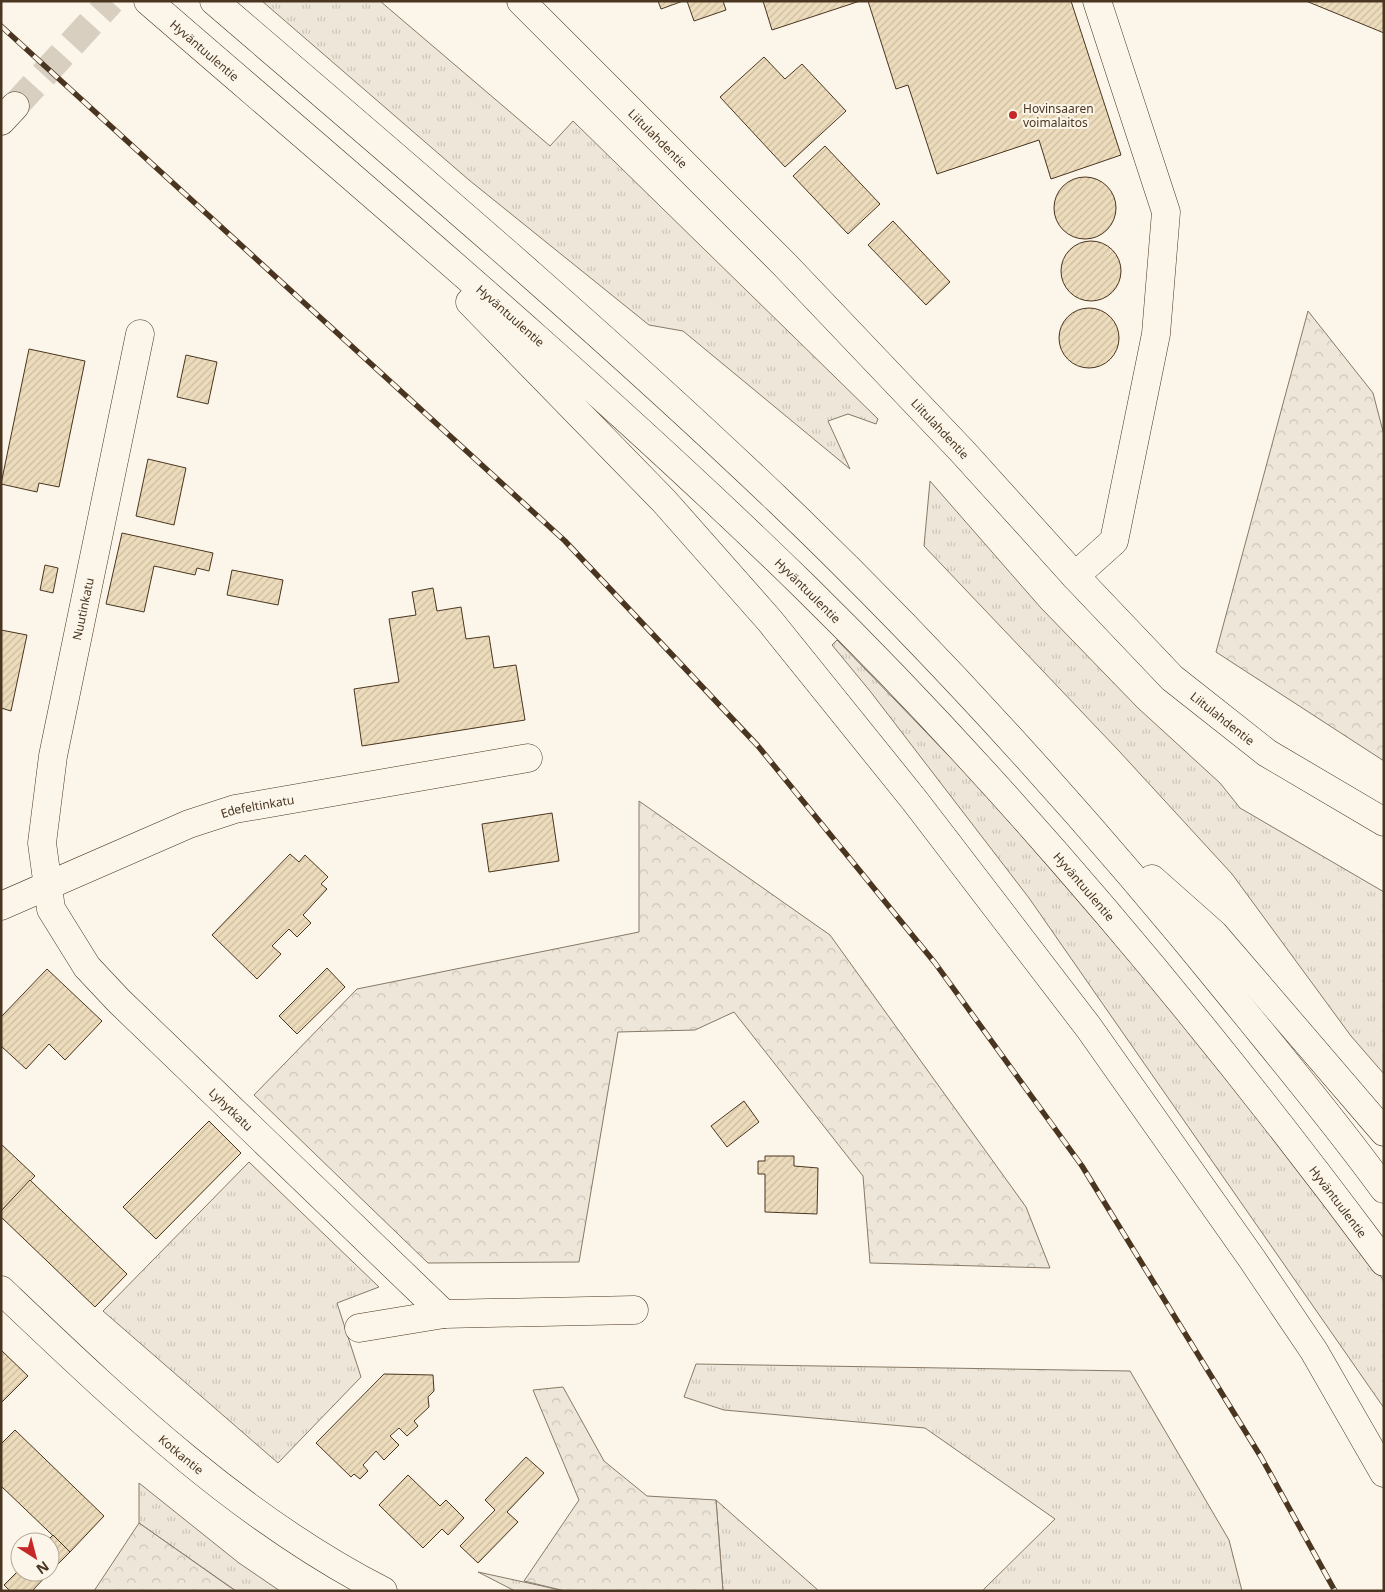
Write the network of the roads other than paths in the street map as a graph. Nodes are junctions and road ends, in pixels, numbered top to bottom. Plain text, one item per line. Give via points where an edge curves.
1 (148, 1) edge
2 (214, 1) edge
3 (521, 1) edge
4 (1097, 1) edge
5 (348, 175) junction
6 (140, 334) dead end
7 (1075, 576) junction
8 (528, 758) dead end
9 (1079, 815) junction
10 (1384, 822) edge
11 (48, 885) junction
12 (1, 906) edge
13 (1384, 1132) edge
14 (1384, 1189) edge
15 (1384, 1262) edge
16 (1, 1290) edge
17 (634, 1310) dead end
18 (444, 1314) junction
19 (359, 1328) dead end
20 (1384, 1474) edge
21 (383, 1591) edge

1 - 5 main road, Hyväntuulentie
2 - 9 main road via 538,279 682,410 859,580
3 - 7 main road, Liitulahdentie via 785,265
4 - 7 main road via 1166,212 1155,343 1114,541
5 - 15 main road, Hyväntuulentie via 579,374 807,589 886,670 971,760 1119,928 1262,1100
5 - 20 main road via 664,501 770,622 915,801 1088,1028 1252,1259 1314,1351
6 - 11 main road, Nuutinkatu via 53,756 42,843
7 - 10 main road, Liitulahdentie via 1172,678 1235,730 1267,753
8 - 11 main road, Edefeltinkatu via 235,809 189,824
9 - 13 main road via 1214,934
9 - 14 main road via 1297,1076
11 - 12 main road, Edefeltinkatu
11 - 18 main road, Lyhytkatu via 51,909 87,967
16 - 21 main road, Kotkantie via 201,1471 285,1533
17 - 18 main road
18 - 19 main road

